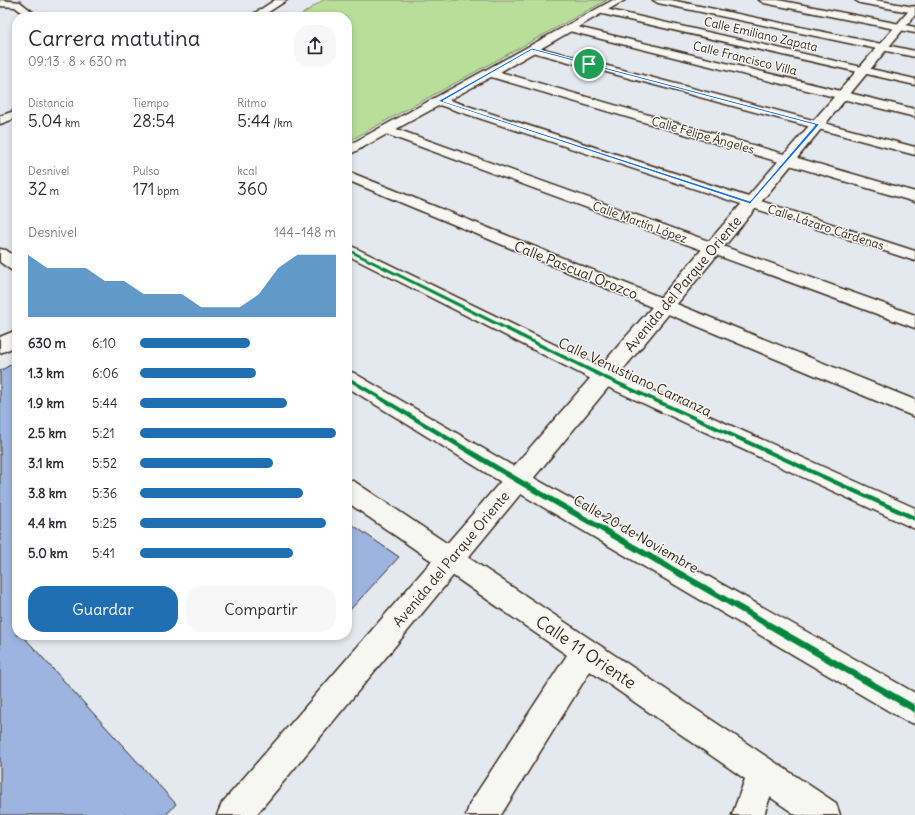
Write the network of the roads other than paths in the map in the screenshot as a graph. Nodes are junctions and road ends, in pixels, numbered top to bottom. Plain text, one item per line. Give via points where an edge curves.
1 (282, 0) edge
2 (620, 0) edge
3 (658, 0) edge
4 (764, 0) edge
5 (860, 0) edge
6 (0, 3) edge
7 (701, 9) junction
8 (601, 11) junction
9 (27, 12) edge
10 (262, 12) edge
11 (911, 19) edge
12 (569, 28) junction
13 (674, 28) junction
14 (645, 47) junction
15 (882, 47) junction
16 (532, 49) junction
17 (915, 54) edge
18 (864, 70) junction
19 (491, 73) junction
20 (915, 82) edge
21 (842, 95) junction
22 (440, 101) junction
23 (915, 113) edge
24 (12, 116) edge
25 (0, 120) edge
26 (817, 125) junction
27 (388, 130) junction
28 (352, 149) edge
29 (915, 151) edge
30 (788, 160) junction
31 (352, 178) edge
32 (915, 197) edge
33 (750, 203) junction
34 (713, 248) junction
35 (352, 251) edge
36 (0, 254) edge
37 (915, 256) edge
38 (12, 262) edge
39 (664, 306) junction
40 (915, 322) edge
41 (12, 340) edge
42 (0, 346) edge
43 (604, 377) junction
44 (352, 381) edge
45 (915, 409) edge
46 (517, 480) junction
47 (352, 492) edge
48 (915, 519) edge
49 (451, 559) junction
50 (586, 652) junction
51 (915, 709) edge
52 (763, 773) junction
53 (234, 815) edge
54 (482, 815) edge
55 (748, 815) edge
56 (824, 815) edge

1 - 10 street
2 - 8 street
3 - 7 street
4 - 11 street
5 - 11 street
6 - 9 street via 17,4
7 - 13 street
7 - 15 street
8 - 12 street
8 - 13 street, Calle Emiliano Zapata
11 - 15 street, Avenida del Parque Oriente
12 - 14 street, Calle Francisco Villa
12 - 16 street
13 - 14 street
13 - 18 street, Calle Emiliano Zapata
14 - 21 street, Calle Francisco Villa
15 - 17 street
15 - 18 street, Avenida del Parque Oriente
16 - 19 street
16 - 26 street
18 - 20 street, Calle Emiliano Zapata
18 - 21 street, Avenida del Parque Oriente
19 - 22 street
19 - 30 street, Calle Felipe Ángeles
21 - 23 street, Calle Francisco Villa
21 - 26 street, Avenida del Parque Oriente
22 - 27 street
22 - 33 street, Calle Lázaro Cárdenas
24 - 25 street
26 - 29 street
26 - 30 street, Avenida del Parque Oriente
27 - 28 street
27 - 34 street, Calle Martín López
30 - 32 street, Calle Felipe Ángeles
30 - 33 street, Avenida del Parque Oriente
31 - 39 street, Calle Pascual Orozco
33 - 34 street, Avenida del Parque Oriente
33 - 37 street, Calle Lázaro Cárdenas
34 - 39 street, Avenida del Parque Oriente
34 - 40 street, Calle Martín López
35 - 43 street, Calle Venustiano Carranza
36 - 38 street
39 - 43 street, Avenida del Parque Oriente
39 - 45 street, Calle Pascual Orozco
41 - 42 street
43 - 46 street, Avenida del Parque Oriente
43 - 48 street, Calle Venustiano Carranza
44 - 46 street, Calle 20 de Noviembre
46 - 49 street, Avenida del Parque Oriente
46 - 51 street, Calle 20 de Noviembre
47 - 49 street, Calle 11 Oriente
49 - 50 street, Calle 11 Oriente
49 - 53 street, Avenida del Parque Oriente
50 - 52 street, Calle 11 Oriente
50 - 54 street
52 - 55 street
52 - 56 street, Calle 11 Oriente

